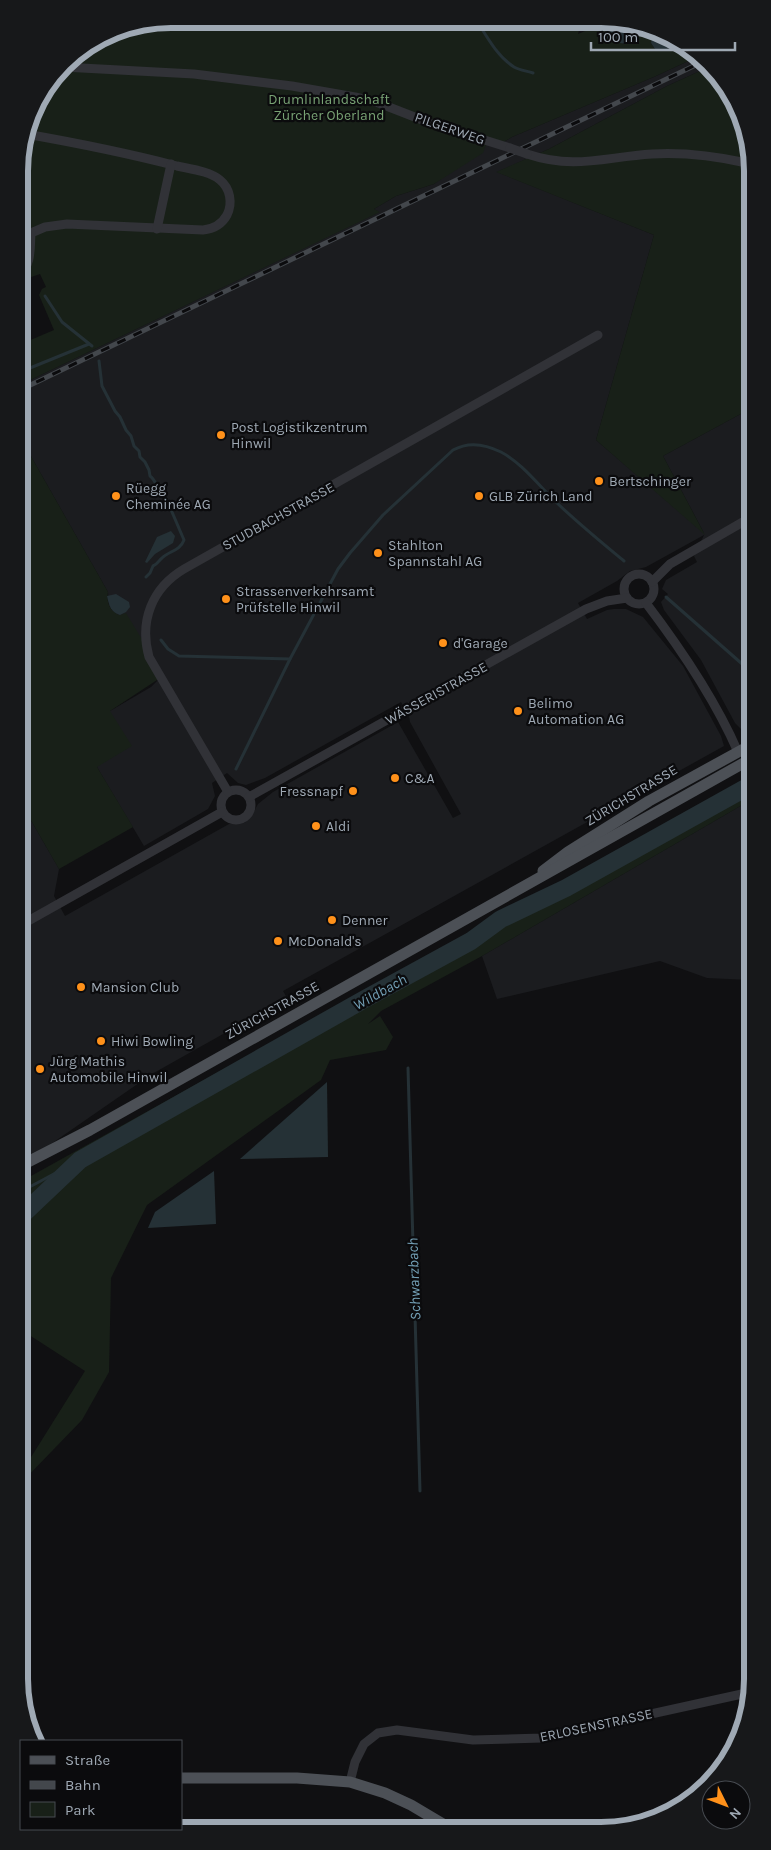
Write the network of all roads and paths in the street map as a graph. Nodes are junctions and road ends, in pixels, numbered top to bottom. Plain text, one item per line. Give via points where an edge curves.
1 (71, 67) edge
2 (32, 135) edge
3 (743, 162) edge
4 (171, 164) junction
5 (157, 228) junction
6 (28, 232) edge
7 (31, 233) junction
8 (28, 264) edge
9 (598, 335) dead end
10 (744, 521) edge
11 (652, 582) junction
12 (627, 598) junction
13 (646, 602) junction
14 (743, 758) edge
15 (228, 792) junction
16 (249, 798) junction
17 (222, 812) junction
18 (27, 921) edge
19 (27, 1162) edge
20 (742, 1694) edge
21 (182, 1778) edge
22 (350, 1782) junction
23 (439, 1822) edge

1 - 3 street, PILGERWEG, bridge via 194,74 355,97 527,154 567,163 667,153 706,155
2 - 4 street
4 - 5 street
4 - 5 street via 221,180 228,191 230,205 226,218 209,230
5 - 7 street via 67,224
6 - 7 street
7 - 8 street
9 - 15 street, STUDBACHSTRASSE via 184,569 159,589 146,620 149,656
10 - 11 street via 670,564
11 - 12 street via 645,576 632,576 625,583
11 - 13 street via 654,591
12 - 13 street via 638,604
12 - 16 street, WÄSSERISTRASSE via 586,609
13 - 14 street via 681,650
14 - 19 main road, ZÜRICHSTRASSE via 632,811 562,856 535,879
15 - 16 street via 237,790
15 - 17 street via 221,801
16 - 17 street via 250,809 243,818 231,820
17 - 18 street
20 - 22 street, ERLOSENSTRASSE via 542,1738 473,1740 397,1730 378,1733 364,1744
21 - 22 main road via 297,1778
22 - 23 main road via 385,1793

